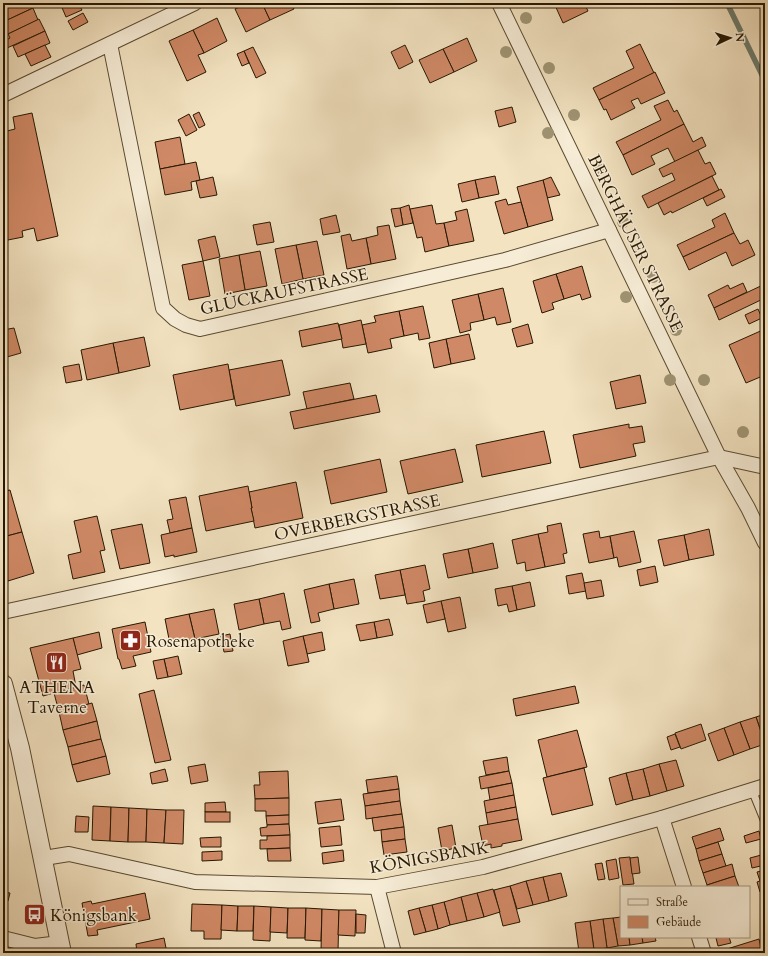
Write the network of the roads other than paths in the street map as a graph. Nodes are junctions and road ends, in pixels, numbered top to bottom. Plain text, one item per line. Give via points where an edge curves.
1 (195, 3) edge
2 (499, 3) edge
3 (110, 44) junction
4 (5, 90) edge
5 (609, 230) junction
6 (719, 457) junction
7 (765, 467) edge
8 (765, 543) edge
9 (3, 612) edge
10 (4, 688) edge
11 (758, 788) edge
12 (662, 818) junction
13 (765, 822) edge
14 (44, 858) junction
15 (684, 886) edge
16 (377, 887) junction
17 (3, 938) edge
18 (699, 938) edge
19 (61, 948) edge
20 (394, 953) edge
21 (704, 953) edge

1 - 3 street
2 - 5 street, BERGHÄUSER STRASSE
3 - 4 street
3 - 5 street, GLÜCKAUFSTRASSE via 164,308 175,319 186,324 200,329 505,260
5 - 6 street, BERGHÄUSER STRASSE
6 - 7 street
6 - 8 street, BERGHÄUSER STRASSE
6 - 9 street, OVERBERGSTRASSE
10 - 14 street
11 - 12 street, KÖNIGSBANK
11 - 13 lane
12 - 15 street
12 - 16 street, KÖNIGSBANK via 483,867
14 - 16 street, KÖNIGSBANK via 69,854 195,882
14 - 19 street
16 - 20 street
17 - 19 street via 35,946
18 - 21 street

